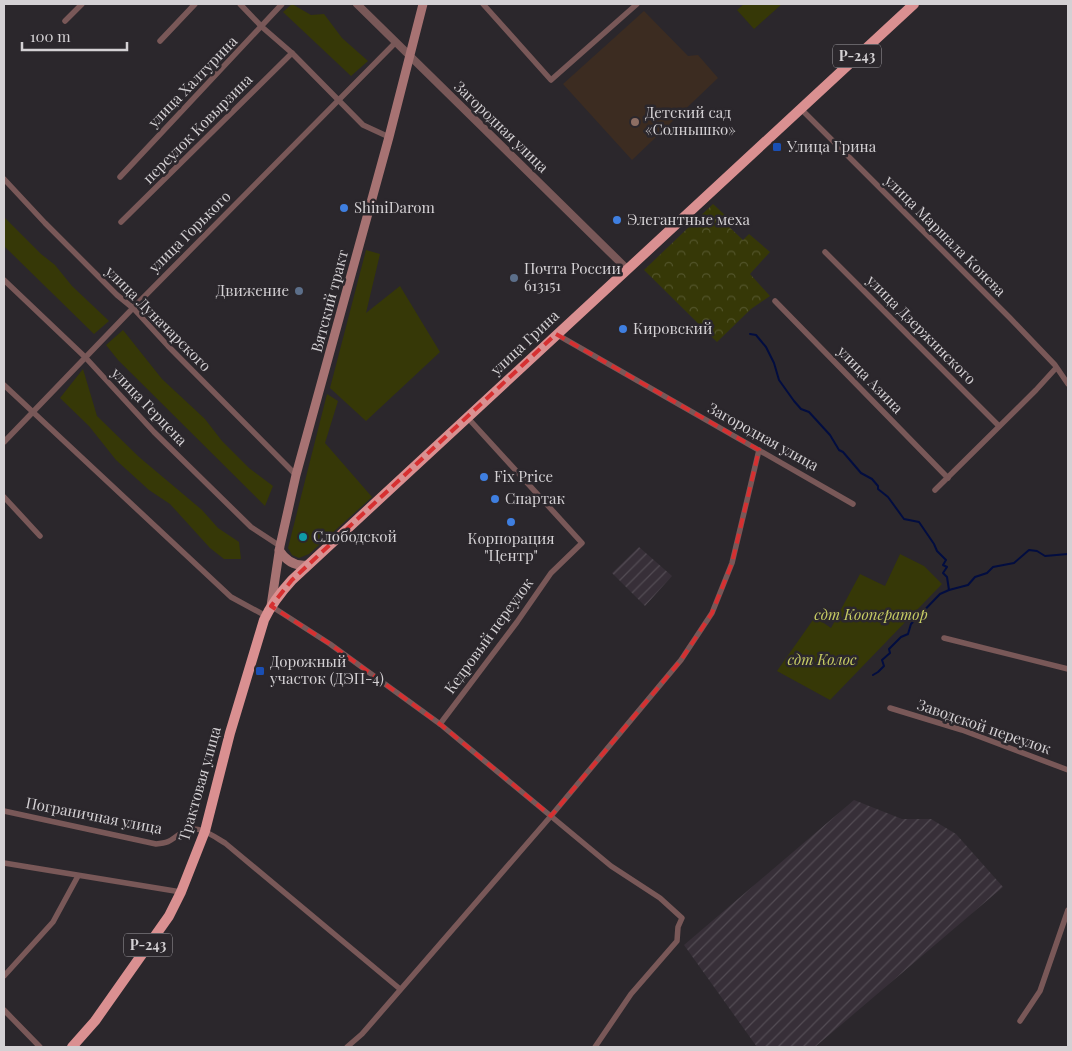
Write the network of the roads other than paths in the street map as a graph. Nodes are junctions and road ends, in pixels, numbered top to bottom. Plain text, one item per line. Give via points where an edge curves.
1 (82, 4) edge
2 (195, 4) edge
3 (240, 4) edge
4 (282, 4) edge
5 (357, 4) edge
6 (423, 4) edge
7 (483, 4) edge
8 (637, 4) edge
9 (914, 4) edge
10 (65, 21) dead end
11 (262, 27) junction
12 (160, 41) dead end
13 (396, 42) junction
14 (292, 53) junction
15 (410, 57) junction
16 (337, 100) junction
17 (800, 108) junction
18 (389, 137) junction
19 (120, 177) dead end
20 (4, 179) edge
21 (121, 222) dead end
22 (825, 252) dead end
23 (627, 269) junction
24 (4, 280) edge
25 (775, 301) dead end
26 (133, 308) junction
27 (556, 334) junction
28 (85, 357) junction
29 (1056, 368) junction
30 (1068, 384) edge
31 (4, 385) edge
32 (34, 412) junction
33 (467, 416) junction
34 (999, 426) junction
35 (4, 442) edge
36 (758, 450) junction
37 (296, 475) junction
38 (948, 478) junction
39 (935, 490) dead end
40 (4, 497) edge
41 (853, 504) dead end
42 (40, 536) dead end
43 (279, 548) junction
44 (308, 565) junction
45 (268, 611) junction
46 (944, 638) dead end
47 (1068, 669) edge
48 (890, 708) dead end
49 (440, 724) junction
50 (1068, 770) edge
51 (4, 811) edge
52 (551, 816) junction
53 (205, 831) junction
54 (4, 862) edge
55 (78, 876) junction
56 (181, 892) junction
57 (1068, 910) edge
58 (4, 976) edge
59 (400, 989) junction
60 (4, 1010) edge
61 (1020, 1021) dead end
62 (40, 1047) edge
63 (72, 1047) edge
64 (347, 1047) edge
65 (596, 1047) edge

1 - 10 street
2 - 12 street
3 - 11 street
4 - 11 street, улица Халтурина
5 - 13 street, Загородная улица
6 - 15 main road, Вятский тракт
7 - 8 street via 551,80
9 - 17 highway, улица Грина / Р-243
11 - 14 street
11 - 19 street, улица Халтурина
13 - 15 street, Загородная улица
13 - 16 street, улица Горького
14 - 16 street
14 - 21 street, переулок Ковырзина
15 - 18 main road, Вятский тракт
15 - 23 street, Загородная улица
16 - 18 street via 363,125
16 - 26 street, улица Горького
17 - 23 highway, улица Грина / Р-243
17 - 29 street, улица Маршала Конева
18 - 37 main road, Вятский тракт
20 - 26 street, улица Луначарского
22 - 34 street, улица Дзержинского
23 - 27 highway, улица Грина / Р-243
24 - 28 street, улица Герцена
25 - 38 street, улица Азина
26 - 28 street, улица Горького
26 - 37 street, улица Луначарского
27 - 33 highway, улица Грина / Р-243
27 - 36 street, Загородная улица
28 - 32 street, улица Горького
28 - 43 street, улица Герцена via 141,419 251,528
29 - 30 street, улица Маршала Конева
29 - 34 street
31 - 32 street
32 - 35 street, улица Горького
32 - 45 street via 230,597
33 - 44 highway, улица Грина / Р-243
33 - 49 street, Кедровый переулок via 582,543 551,573
34 - 38 street
36 - 41 street, Загородная улица
36 - 52 street via 732,563 712,613 681,660
37 - 43 main road, Вятский тракт
38 - 39 street
40 - 42 street
43 - 44 main road via 292,563
43 - 45 main road, Вятский тракт
44 - 45 highway, улица Грина / Р-243
45 - 49 street via 330,644
45 - 53 highway, Трактовая улица / Р-243 via 230,733
46 - 47 street
48 - 50 street, Заводской переулок via 962,730
49 - 52 street
51 - 53 street, Пограничная улица via 156,844 169,843 185,831
52 - 59 street
52 - 65 street via 611,866 660,898 682,918 677,941 631,994
53 - 56 highway, Трактовая улица / Р-243
53 - 59 street via 225,843
54 - 55 street
55 - 56 street
55 - 58 street via 52,922
56 - 63 highway, Трактовая улица / Р-243 via 169,916
57 - 61 street via 1040,991
59 - 64 street
60 - 62 street

